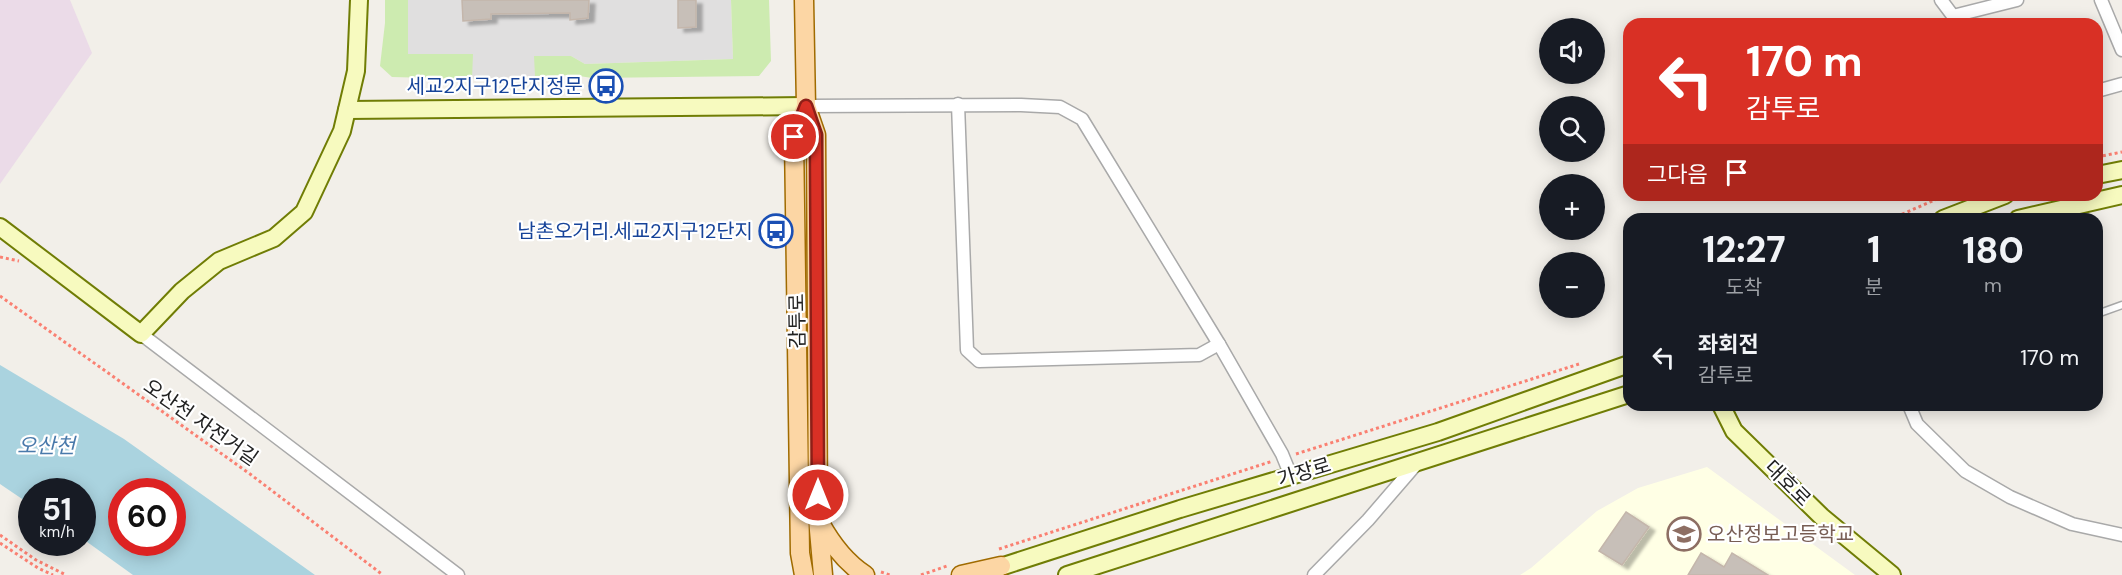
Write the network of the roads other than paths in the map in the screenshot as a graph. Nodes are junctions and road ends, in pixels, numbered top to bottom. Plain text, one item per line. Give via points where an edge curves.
1 (359, 0) edge
2 (804, 0) edge
3 (1941, 0) edge
4 (2017, 0) edge
5 (2101, 0) edge
6 (2000, 2) edge
7 (1954, 18) edge
8 (1961, 18) edge
9 (2122, 50) edge
10 (2122, 84) edge
11 (2103, 89) edge
12 (958, 104) junction
13 (806, 106) junction
14 (347, 110) junction
15 (2122, 170) edge
16 (2103, 174) edge
17 (2122, 195) edge
18 (2103, 199) edge
19 (1990, 201) edge
20 (2096, 201) edge
21 (1958, 213) edge
22 (2044, 213) edge
23 (0, 227) edge
24 (2122, 305) edge
25 (2103, 312) edge
26 (141, 334) junction
27 (1219, 344) junction
28 (1623, 366) edge
29 (1623, 396) edge
30 (1724, 411) edge
31 (1912, 411) edge
32 (1419, 462) junction
33 (1291, 476) junction
34 (818, 519) junction
35 (2122, 535) edge
36 (800, 553) junction
37 (1001, 566) junction
38 (458, 575) edge
39 (798, 575) edge
40 (804, 575) edge
41 (823, 575) edge
42 (865, 575) edge
43 (961, 575) edge
44 (977, 575) edge
45 (1067, 575) edge
46 (1314, 575) edge
47 (1892, 575) edge

1 - 14 main road via 356,71
2 - 13 main road, 감투로
3 - 7 street
4 - 6 street
5 - 9 street
6 - 8 street
10 - 11 street
12 - 13 street
12 - 27 street via 1060,107 1083,119
12 - 27 street via 967,350 979,361 1199,355
13 - 14 main road
13 - 34 main road, 감투로 via 816,135
13 - 36 main road, 감투로 via 794,137
14 - 26 main road via 342,131 304,212 274,238 219,261 182,291
15 - 16 main road
17 - 18 main road
19 - 21 main road
20 - 22 main road
23 - 26 main road
24 - 25 lane
26 - 38 street
27 - 33 street
28 - 33 main road, 가장로 via 1438,432
29 - 32 main road, 가장로
30 - 47 main road, 대호로 via 1734,431 1822,517
31 - 35 street via 1917,424 1965,471 2010,497 2072,524
32 - 45 main road, 가장로
32 - 46 street
33 - 37 main road, 가장로
34 - 41 main road, 감투로
34 - 42 main road via 831,543
36 - 39 main road
36 - 40 main road, 감투로
37 - 43 main road
37 - 44 main road, 가장로

